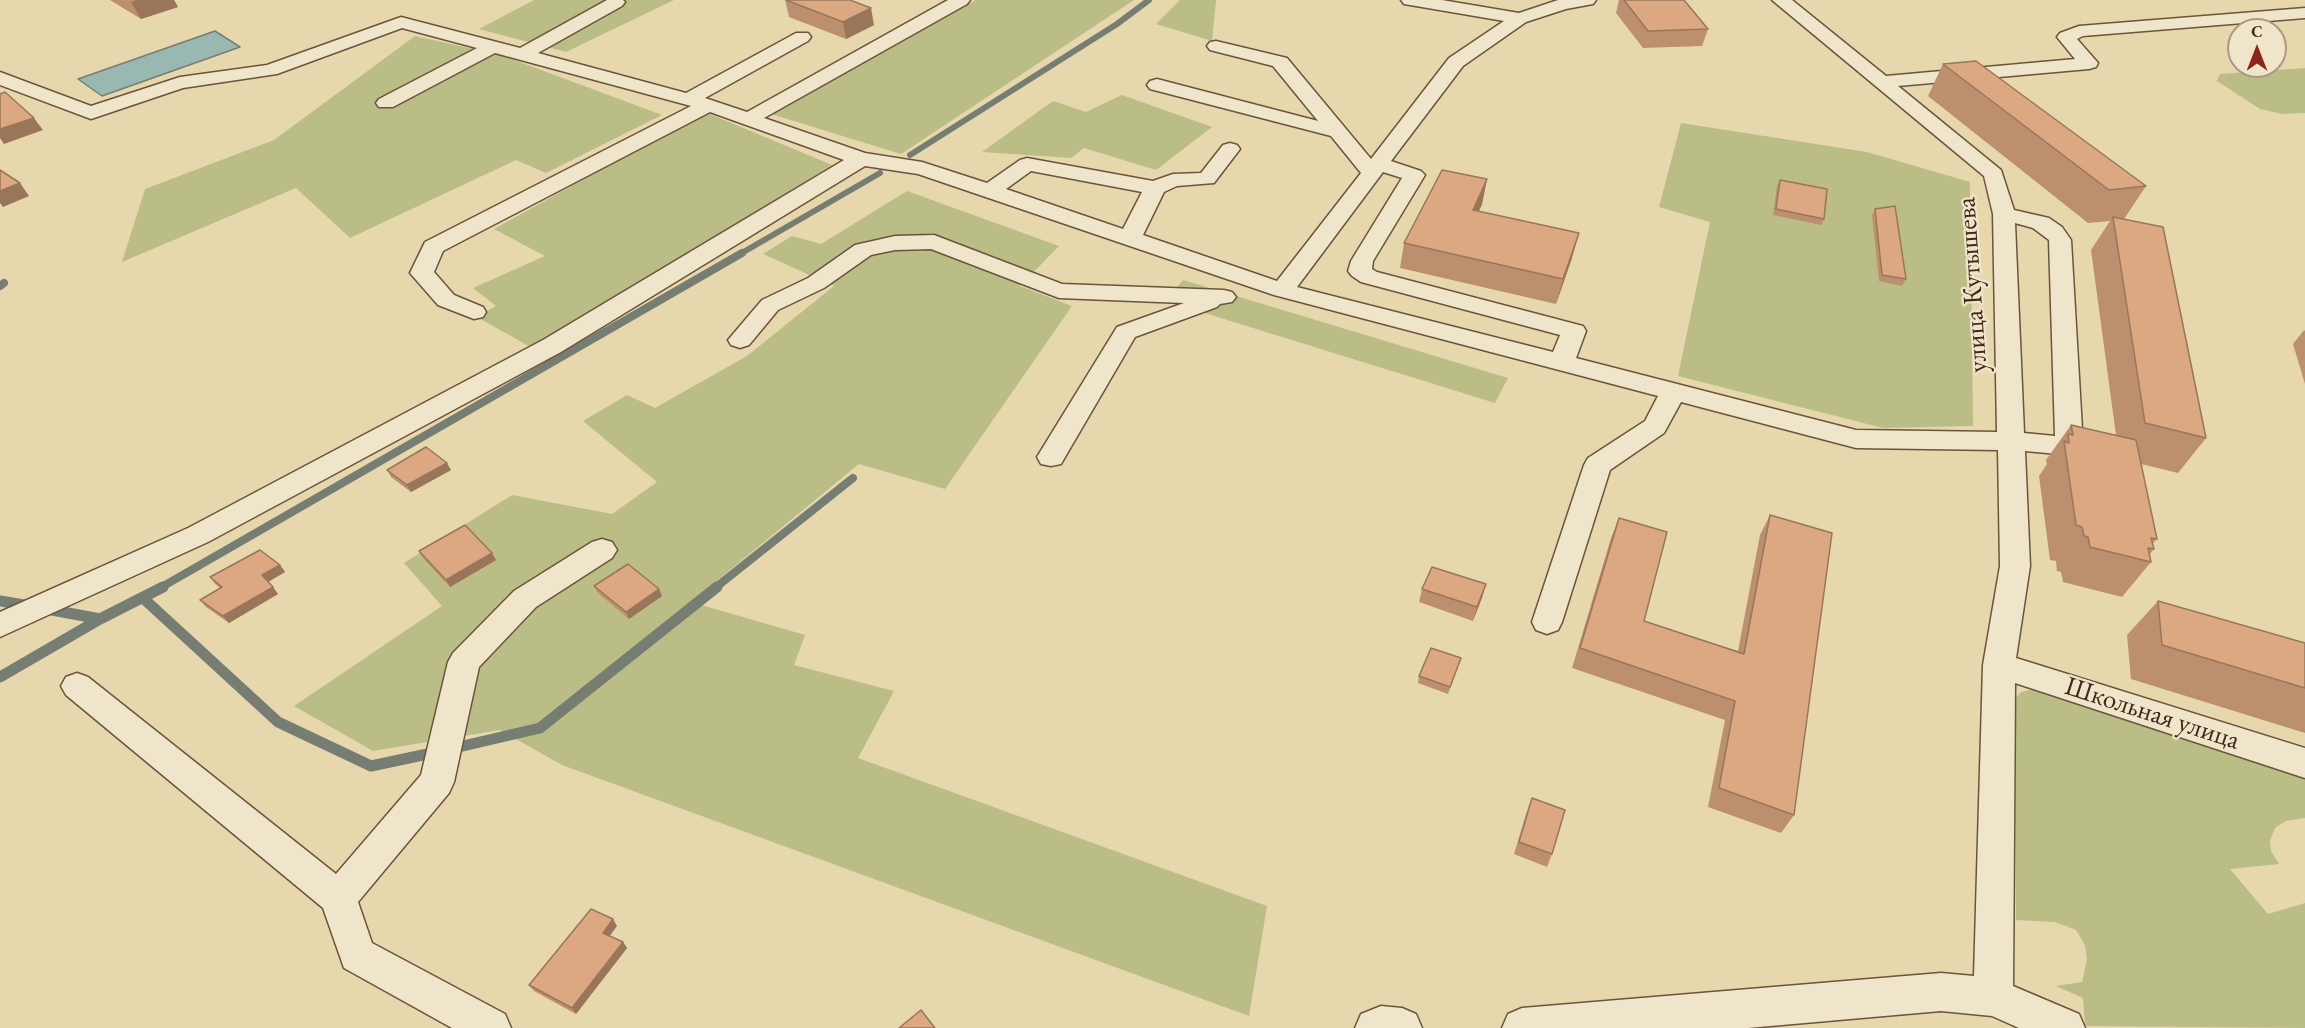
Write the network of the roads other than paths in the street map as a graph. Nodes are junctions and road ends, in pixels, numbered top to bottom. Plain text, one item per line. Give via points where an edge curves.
1 (961, 0) edge
2 (1410, 0) edge
3 (1587, 0) edge
4 (1781, 0) edge
5 (616, 2) dead end
6 (2305, 13) edge
7 (1520, 18) junction
8 (802, 37) dead end
9 (495, 46) junction
10 (1216, 46) dead end
11 (523, 54) junction
12 (0, 78) edge
13 (1883, 82) junction
14 (1157, 85) dead end
15 (687, 100) junction
16 (386, 103) dead end
17 (709, 105) junction
18 (748, 119) junction
19 (1338, 132) junction
20 (1230, 149) dead end
21 (861, 159) junction
22 (1376, 168) junction
23 (1155, 188) junction
24 (990, 191) junction
25 (2004, 214) junction
26 (1130, 238) junction
27 (1282, 290) junction
28 (1224, 297) junction
29 (474, 312) dead end
30 (740, 340) dead end
31 (1562, 363) junction
32 (1674, 391) junction
33 (2011, 441) junction
34 (1051, 457) dead end
35 (602, 550) dead end
36 (1547, 622) dead end
37 (0, 625) edge
38 (2000, 665) junction
39 (77, 686) dead end
40 (2305, 763) edge
41 (338, 898) junction
42 (1993, 997) junction
43 (491, 1028) edge
44 (1375, 1028) edge
45 (1402, 1028) edge
46 (1522, 1028) edge
47 (2066, 1028) edge

1 - 18 street
2 - 7 street
3 - 7 street
4 - 13 street, улица Кутышева
5 - 11 street
6 - 13 street via 2079,31 2066,37 2089,63
7 - 22 street via 1456,62
8 - 15 street
9 - 11 street
9 - 12 street via 401,22 270,70 180,83 91,113
9 - 16 street
10 - 19 street via 1280,62
11 - 15 street
13 - 25 street, улица Кутышева via 1994,174
14 - 19 street
15 - 17 street
17 - 18 street
17 - 29 street via 433,247 422,273 446,300
18 - 21 street
19 - 22 street
20 - 23 street via 1207,179 1173,180
21 - 24 street via 922,168
21 - 37 street via 552,346 198,535
22 - 27 street
22 - 31 street via 1414,175 1362,261 1360,271 1369,277 1574,331
23 - 24 street via 1027,164
23 - 26 street
24 - 26 street
25 - 33 street, улица Кутышева
25 - 33 street via 2041,223 2060,240 2069,446
26 - 27 street
27 - 28 street
27 - 31 street
28 - 30 street via 1059,291 934,242 895,243 863,250 816,283 770,305
28 - 34 street via 1126,332
31 - 32 street
32 - 33 street via 1856,439
32 - 36 street via 1655,428 1598,465
33 - 38 street, улица Кутышева via 2015,567
35 - 41 street via 525,599 464,662 437,782
38 - 40 street, Школьная улица
38 - 42 street, улица Кутышева
39 - 41 street
41 - 43 street via 357,955
42 - 46 street via 1941,992
42 - 47 street
44 - 45 street

